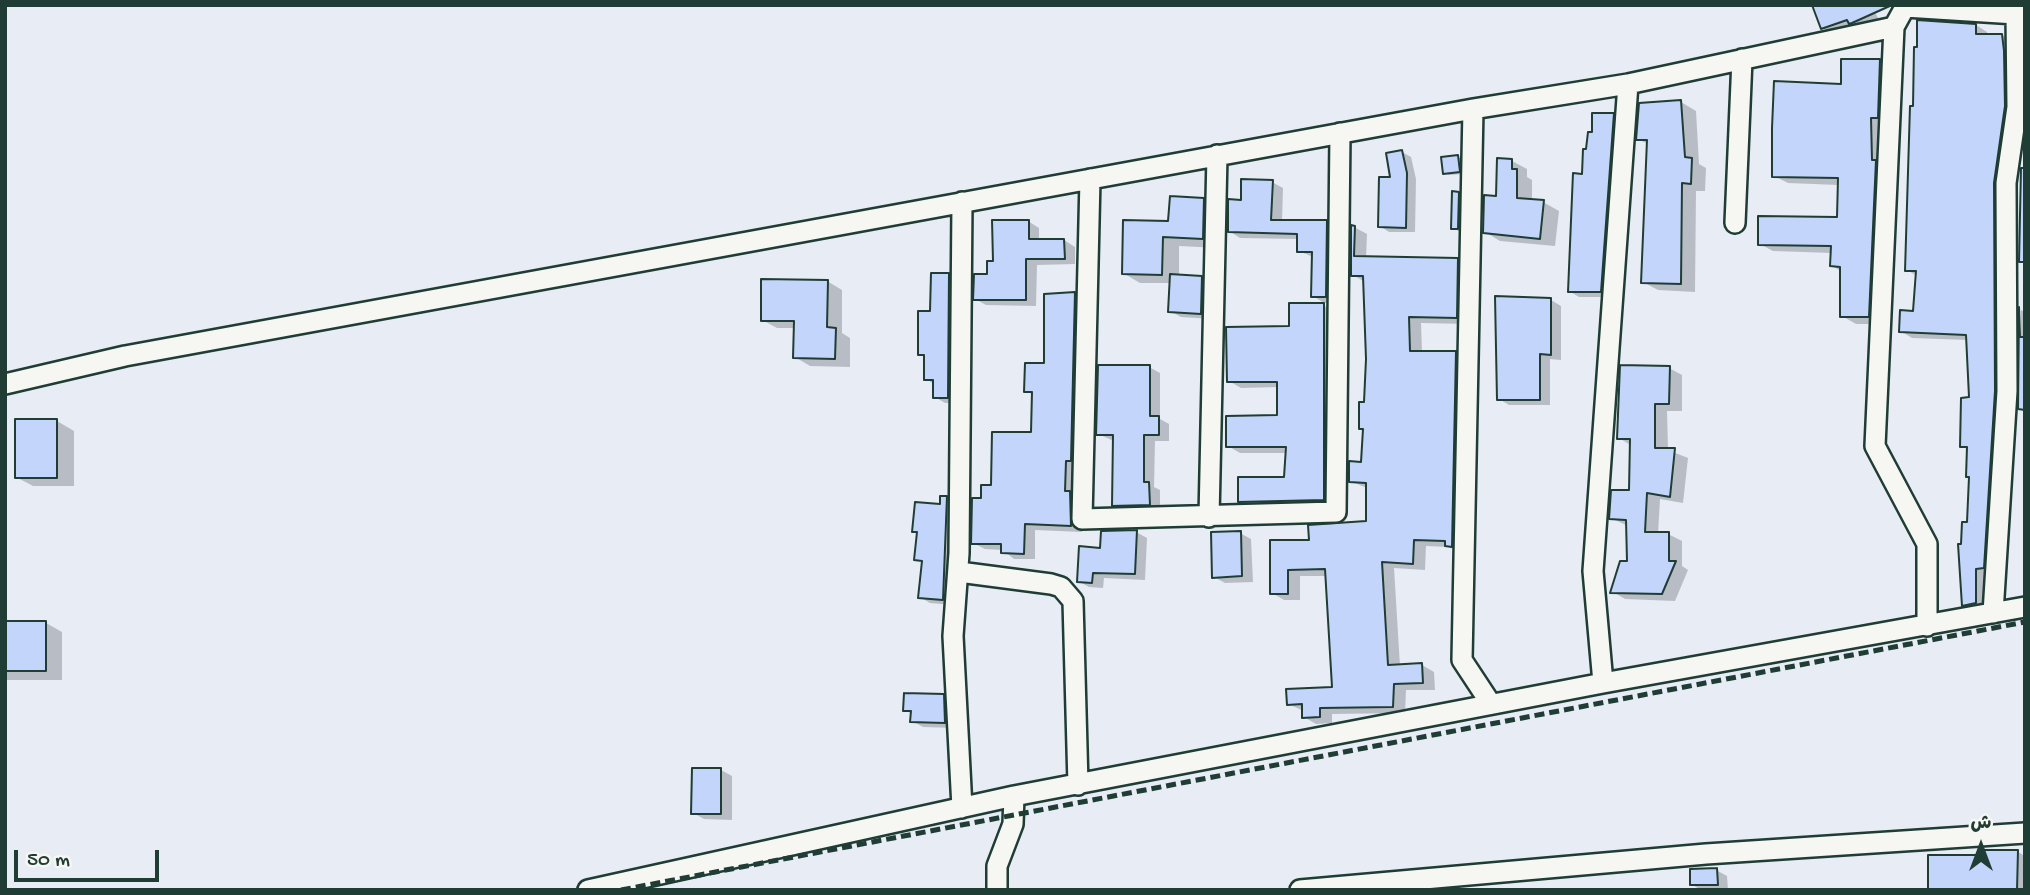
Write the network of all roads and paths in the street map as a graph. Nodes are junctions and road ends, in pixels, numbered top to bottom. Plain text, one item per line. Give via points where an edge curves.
1 (1904, 6) edge
2 (2020, 13) edge
3 (1894, 27) junction
4 (1742, 59) junction
5 (1628, 84) junction
6 (1473, 108) junction
7 (1340, 132) junction
8 (1217, 155) junction
9 (1090, 178) junction
10 (962, 202) junction
11 (1735, 223) dead end
12 (5, 384) edge
13 (1209, 517) junction
14 (958, 572) junction
15 (2025, 607) edge
16 (1993, 613) junction
17 (1927, 626) junction
18 (1603, 683) junction
19 (1491, 704) junction
20 (1078, 785) junction
21 (1014, 796) junction
22 (962, 808) junction
23 (2025, 833) edge
24 (588, 890) edge
25 (997, 890) edge
26 (1300, 890) edge

1 - 2 street
1 - 3 street
2 - 16 street via 2017,107 2006,183 2007,391
3 - 4 street
3 - 17 street via 1875,446 1927,544
4 - 5 street
4 - 11 street
5 - 6 street
5 - 18 street via 1592,571
6 - 7 street
6 - 19 street via 1462,660
7 - 8 street
7 - 13 street via 1336,512
8 - 9 street
8 - 13 street
9 - 10 street
9 - 13 street via 1082,519
10 - 12 street via 138,353
10 - 14 street
14 - 20 street via 1051,584 1073,601
14 - 22 street via 953,666
15 - 16 street
16 - 17 street
17 - 18 street
18 - 19 street
19 - 20 street
20 - 21 street
21 - 22 street
21 - 25 street via 1013,824 997,866
22 - 24 street
23 - 26 street via 1706,854

